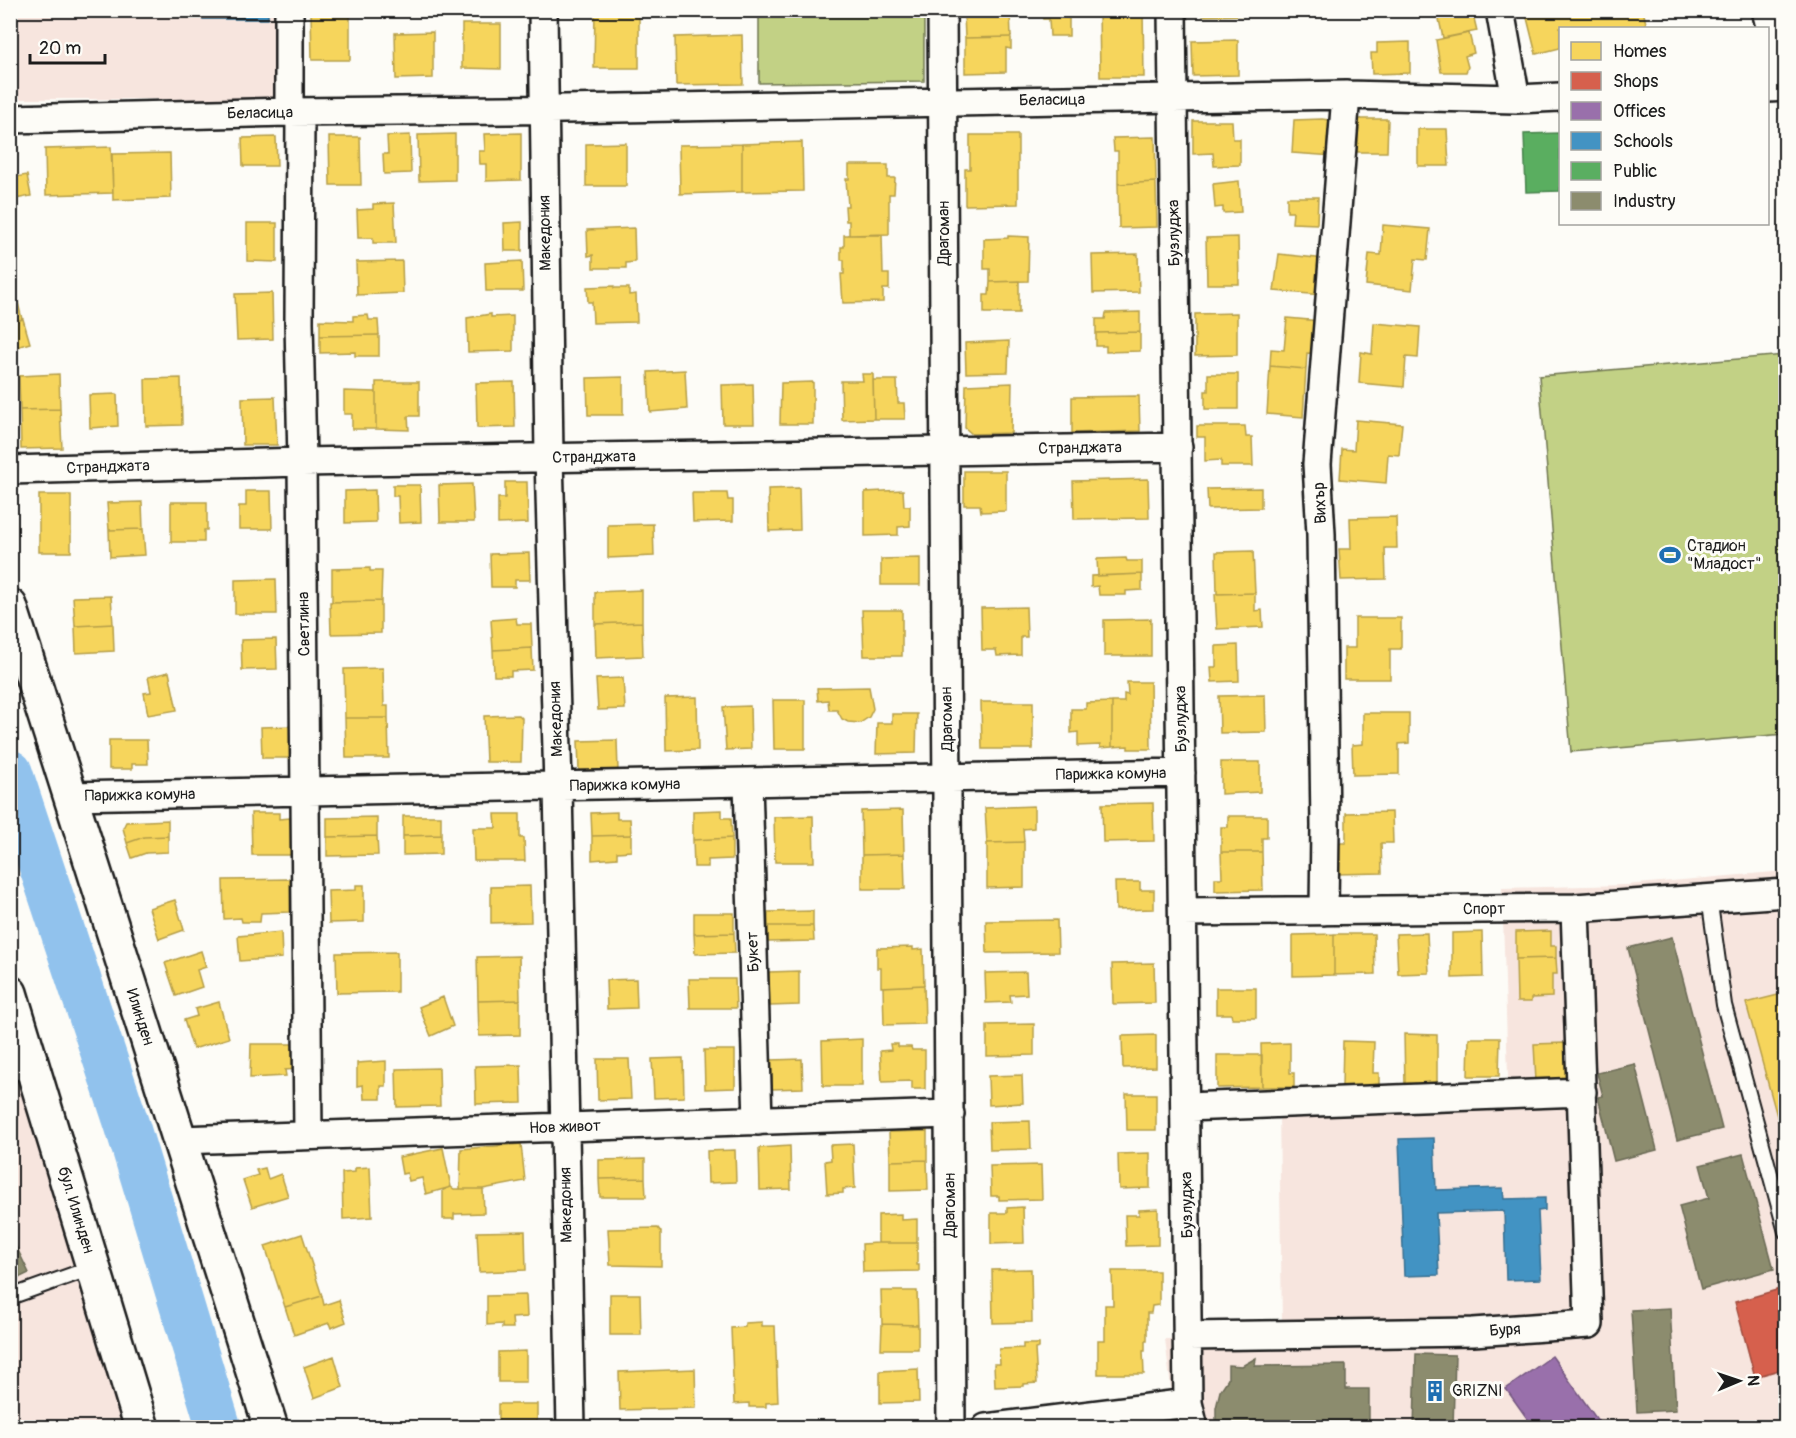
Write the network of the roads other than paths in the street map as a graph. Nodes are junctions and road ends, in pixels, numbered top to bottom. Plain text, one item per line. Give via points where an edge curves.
1 (289, 10) edge
2 (543, 10) edge
3 (942, 10) edge
4 (1172, 10) edge
5 (1500, 10) edge
6 (1769, 10) edge
7 (1785, 77) edge
8 (1785, 87) edge
9 (1769, 88) edge
10 (1346, 95) junction
11 (1559, 97) edge
12 (1173, 98) junction
13 (1516, 99) junction
14 (944, 102) junction
15 (543, 109) junction
16 (294, 112) junction
17 (10, 119) edge
18 (1178, 447) junction
19 (944, 450) junction
20 (549, 457) junction
21 (303, 462) junction
22 (10, 470) edge
23 (10, 606) edge
24 (1181, 773) junction
25 (947, 778) junction
26 (748, 783) junction
27 (558, 787) junction
28 (306, 791) junction
29 (69, 796) junction
30 (1785, 893) edge
31 (1709, 897) junction
32 (1575, 908) junction
33 (1324, 911) junction
34 (1183, 912) junction
35 (10, 993) edge
36 (23, 1074) edge
37 (1582, 1092) junction
38 (1185, 1107) junction
39 (950, 1114) junction
40 (758, 1121) junction
41 (565, 1127) junction
42 (308, 1135) junction
43 (180, 1140) junction
44 (1785, 1232) edge
45 (94, 1267) junction
46 (10, 1297) edge
47 (1188, 1336) junction
48 (1191, 1415) edge
49 (142, 1428) edge
50 (271, 1428) edge
51 (571, 1428) edge
52 (951, 1428) edge
53 (986, 1428) edge

1 - 16 street, Светлина
2 - 15 street, Македония
3 - 14 street, Драгоман
4 - 12 street, Бузлуджа
5 - 13 street
6 - 7 main road
8 - 9 street
10 - 12 street, Беласица
10 - 13 street, Беласица
10 - 33 street, Вихър via 1317,464 1322,534
11 - 13 street, Беласица
12 - 14 street, Беласица
12 - 18 street, Бузлуджа
14 - 15 street, Беласица
14 - 19 street, Драгоман
15 - 16 street, Беласица
15 - 20 street, Македония
16 - 17 street, Беласица
16 - 21 street, Светлина
18 - 19 street, Странджата
18 - 24 street, Бузлуджа
19 - 20 street, Странджата
19 - 25 street, Драгоман
20 - 21 street, Странджата
20 - 27 street, Македония
21 - 22 street, Странджата
21 - 28 street, Светлина
23 - 29 main road, Илинден
24 - 25 street, Парижка комуна
24 - 34 street, Бузлуджа
25 - 26 street, Парижка комуна
25 - 39 street, Драгоман
26 - 27 street, Парижка комуна
26 - 40 street, Букет
27 - 28 street, Парижка комуна
27 - 41 street, Македония
28 - 29 street, Парижка комуна
28 - 42 street, Светлина
29 - 43 main road, Илинден
30 - 31 street, Спорт
31 - 32 street, Спорт
31 - 44 lane via 1724,1005
32 - 33 street, Спорт
32 - 37 street, Буря
33 - 34 street, Спорт
34 - 38 street, Бузлуджа
35 - 36 main road, бул. Илинден
36 - 45 main road, бул. Илинден
37 - 38 street
37 - 47 street, Буря via 1589,1324 1473,1332
38 - 47 street, Бузлуджа
39 - 40 street, Нов живот
39 - 52 street, Драгоман
40 - 41 street, Нов живот
41 - 42 street, Нов живот
41 - 51 street, Македония
42 - 43 street, Нов живот
43 - 50 main road, Илинден
45 - 46 lane
45 - 49 main road, бул. Илинден
47 - 48 street, Бузлуджа
48 - 53 street

